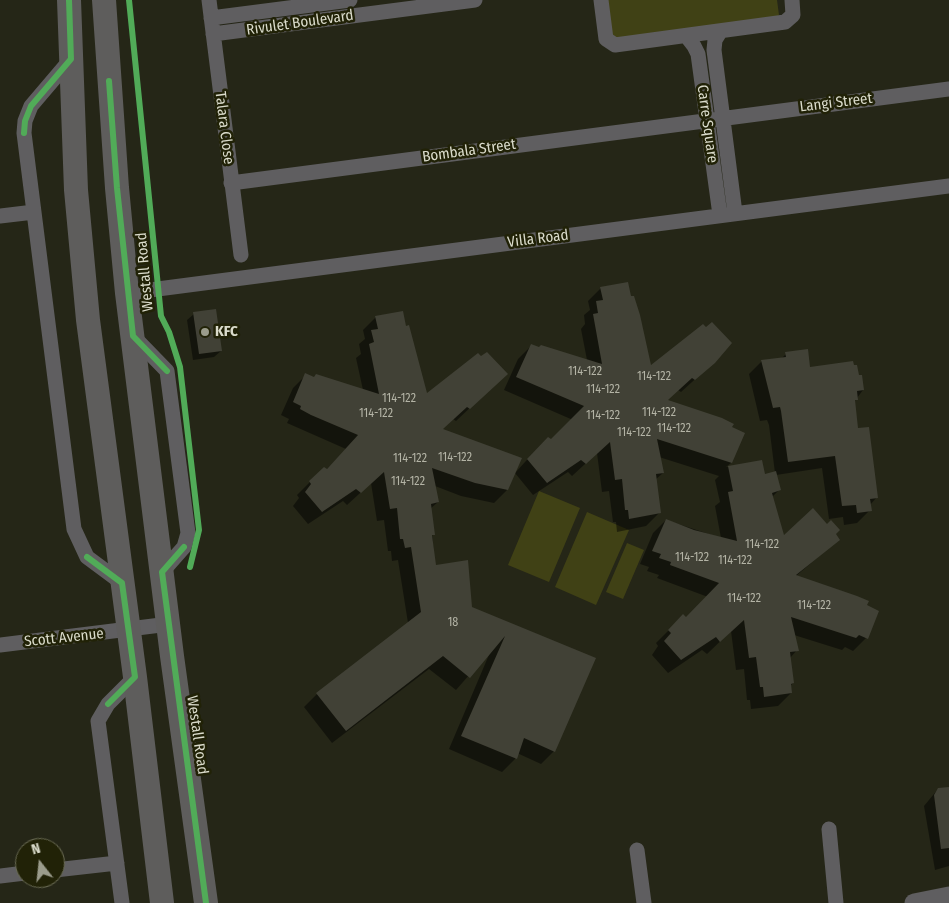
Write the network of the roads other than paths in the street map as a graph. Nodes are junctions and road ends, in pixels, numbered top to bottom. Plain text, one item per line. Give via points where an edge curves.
1 (68, 0) edge
2 (104, 0) edge
3 (209, 0) edge
4 (350, 0) edge
5 (475, 0) edge
6 (601, 0) edge
7 (792, 0) edge
8 (431, 3) edge
9 (211, 18) junction
10 (720, 32) junction
11 (213, 34) junction
12 (686, 37) junction
13 (71, 59) junction
14 (949, 89) edge
15 (722, 118) junction
16 (707, 120) junction
17 (231, 184) junction
18 (949, 186) edge
19 (34, 212) junction
20 (735, 213) junction
21 (720, 215) junction
22 (0, 216) edge
23 (241, 255) dead end
24 (127, 293) junction
25 (133, 336) junction
26 (162, 572) junction
27 (122, 583) junction
28 (169, 624) junction
29 (128, 631) junction
30 (0, 645) edge
31 (135, 677) junction
32 (829, 829) dead end
33 (200, 844) junction
34 (637, 850) dead end
35 (117, 864) junction
36 (65, 869) edge
37 (15, 874) edge
38 (0, 876) edge
39 (949, 896) edge
40 (122, 903) edge
41 (162, 903) edge
42 (206, 903) edge
43 (221, 903) edge
44 (644, 903) edge
45 (836, 903) edge
46 (914, 903) edge

1 - 13 main road
2 - 24 main road, Westall Road
3 - 9 street, Talara Close
4 - 9 street, Rivulet Boulevard
5 - 8 street, Rivulet Boulevard
6 - 12 street via 605,34 612,44
7 - 10 street via 792,15 784,22
8 - 11 street, Rivulet Boulevard
9 - 11 street, Talara Close
10 - 12 street
10 - 15 street, Carre Square via 714,50
11 - 17 street, Talara Close
12 - 16 street, Carre Square via 698,54
13 - 19 street via 32,106 25,121
13 - 27 main road via 76,190 88,320
14 - 15 street, Langi Street
15 - 16 street, Langi Street
15 - 20 street, Carre Square
16 - 17 street, Bombala Street
16 - 21 street, Carre Square
17 - 23 street, Talara Close
18 - 20 street, Villa Road
19 - 22 street
19 - 27 street via 74,529 87,557
20 - 21 street, Villa Road
21 - 24 street, Villa Road
24 - 25 main road, Westall Road
25 - 26 main road, Westall Road
25 - 26 street via 167,370 188,533 184,547
26 - 28 main road, Westall Road
27 - 29 main road
28 - 29 street, Scott Avenue
28 - 33 main road, Westall Road
29 - 30 street, Scott Avenue
29 - 31 main road
31 - 35 street via 108,704 98,721
31 - 41 main road
32 - 45 street
33 - 42 main road, Westall Road
33 - 43 main road
34 - 44 street
35 - 36 street
35 - 40 street
37 - 38 street
39 - 46 street

